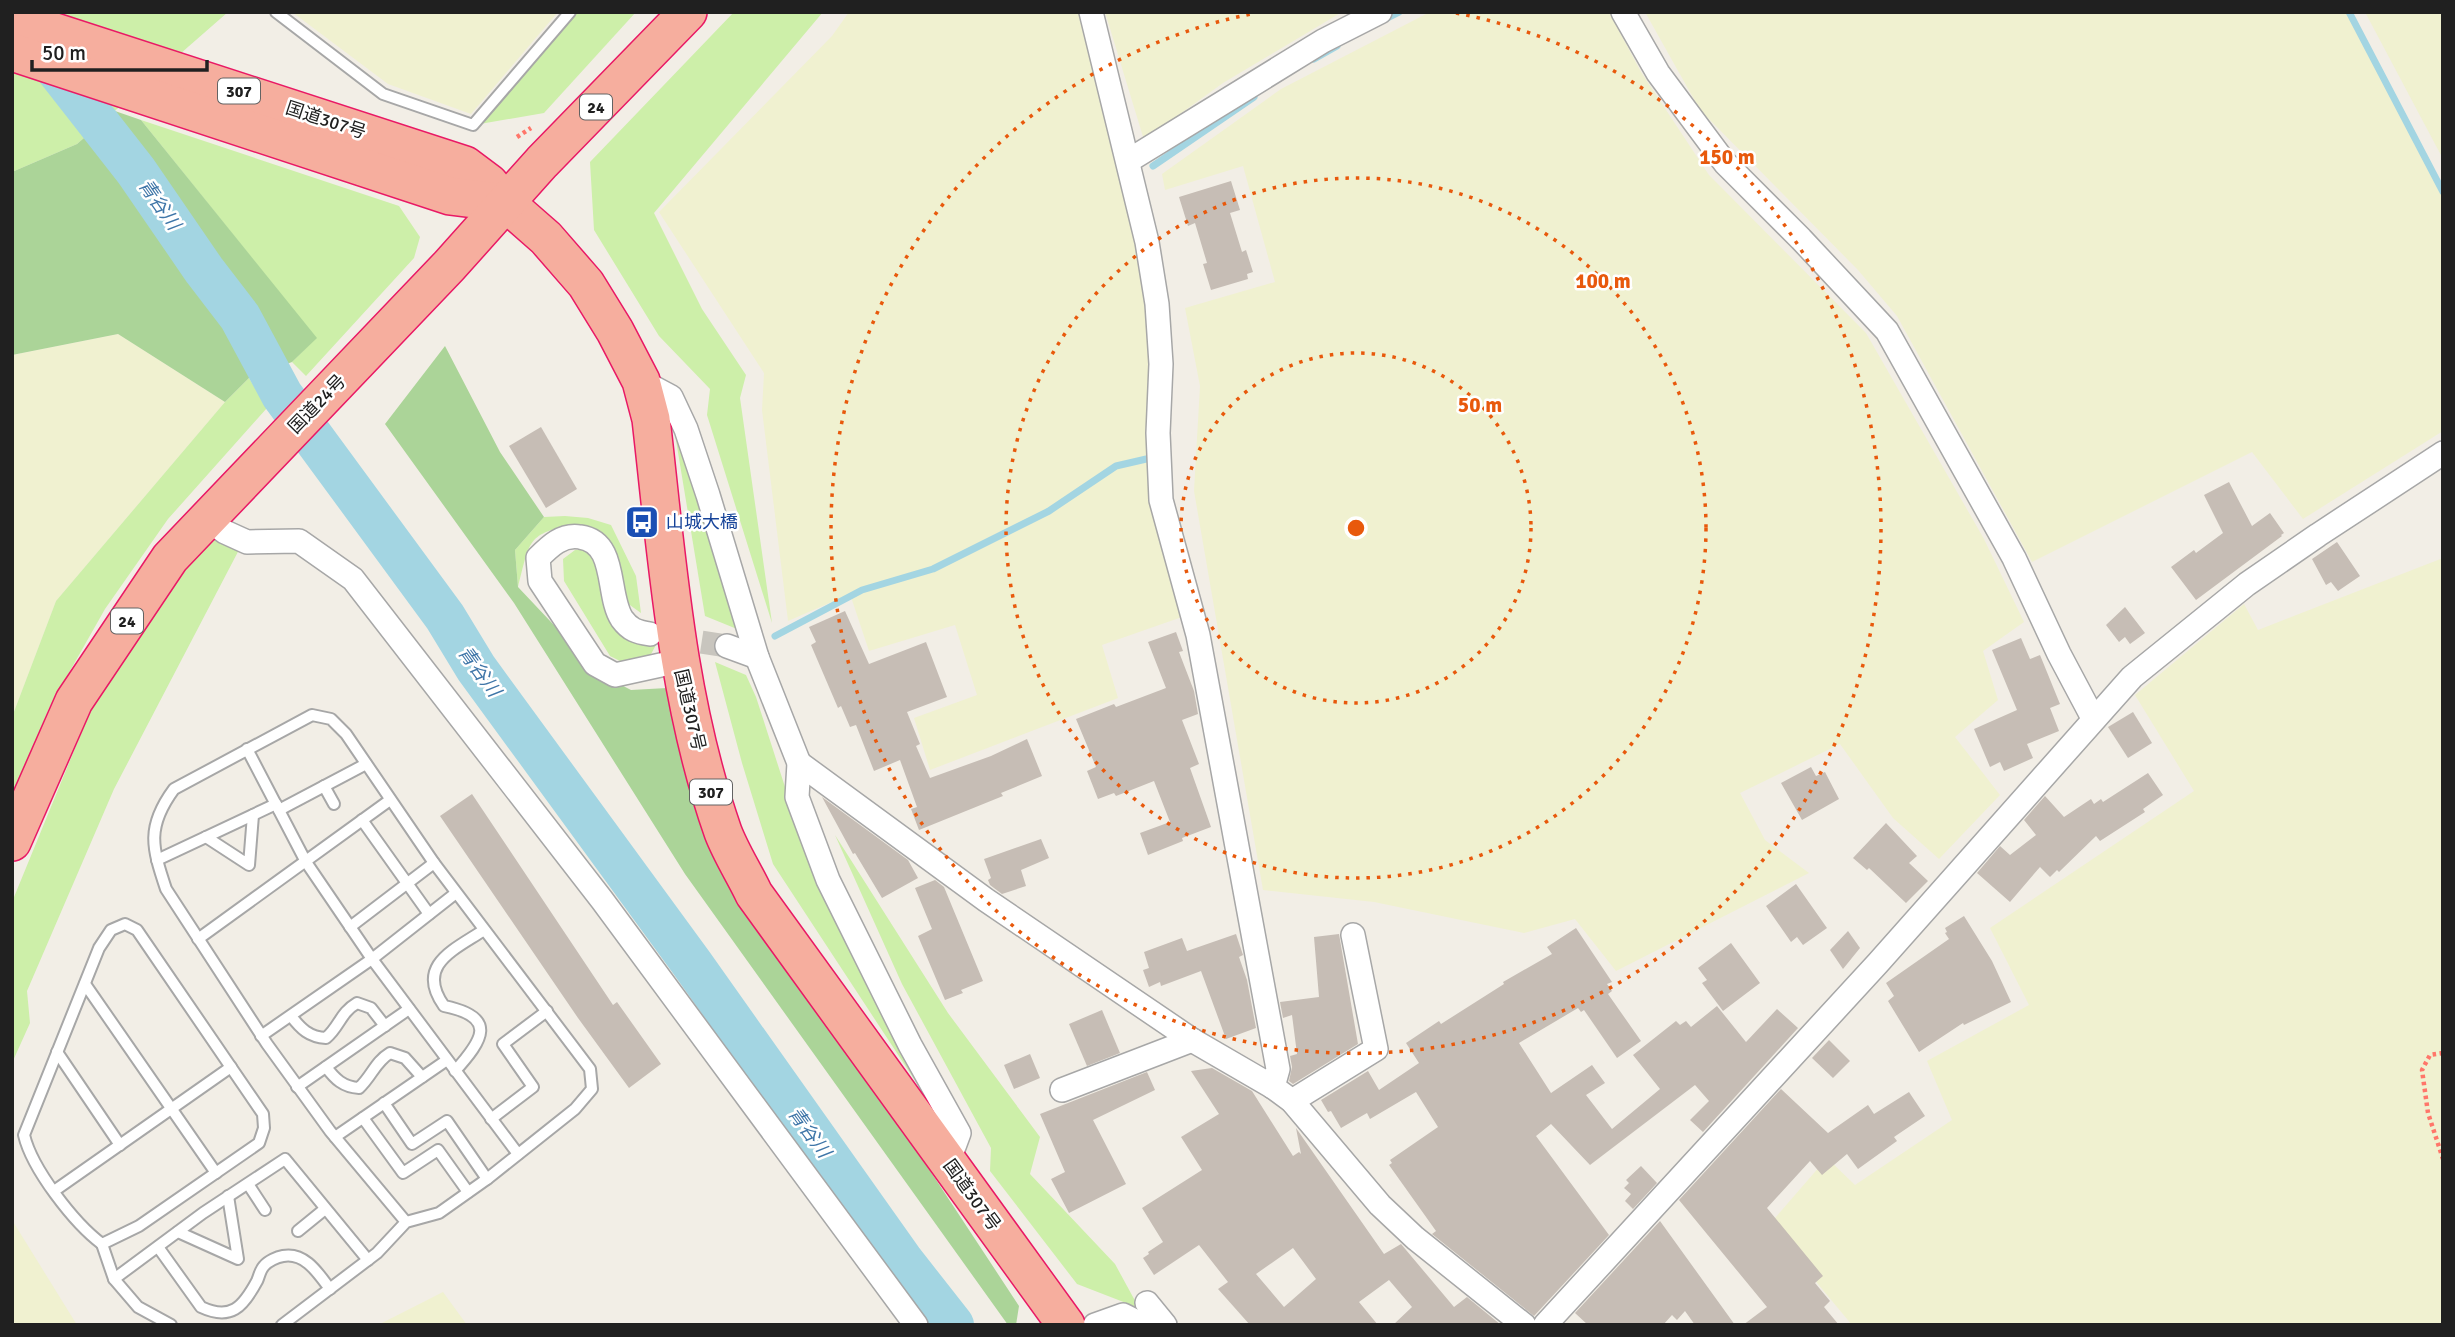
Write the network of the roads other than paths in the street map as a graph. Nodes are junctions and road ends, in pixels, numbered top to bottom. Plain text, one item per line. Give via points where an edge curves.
1 (276, 12) edge
2 (570, 12) edge
3 (688, 12) edge
4 (1091, 12) edge
5 (1380, 12) edge
6 (1623, 12) edge
7 (12, 18) edge
8 (12, 52) edge
9 (1128, 161) junction
10 (458, 180) junction
11 (506, 203) junction
12 (641, 381) junction
13 (2443, 453) edge
14 (205, 518) junction
15 (650, 634) tunnel mouth
16 (727, 646) tunnel mouth
17 (757, 657) junction
18 (679, 661) junction
19 (2093, 718) junction
20 (247, 749) junction
21 (366, 764) junction
22 (799, 764) junction
23 (324, 786) junction
24 (390, 800) junction
25 (334, 804) dead end
26 (277, 807) junction
27 (253, 815) junction
28 (362, 821) junction
29 (206, 837) junction
30 (12, 842) edge
31 (157, 860) junction
32 (306, 862) junction
33 (433, 863) junction
34 (408, 885) junction
35 (456, 893) junction
36 (429, 914) junction
37 (350, 927) junction
38 (484, 930) junction
39 (1353, 935) dead end
40 (198, 939) junction
41 (372, 959) junction
42 (85, 984) junction
43 (409, 1009) junction
44 (547, 1011) junction
45 (291, 1016) junction
46 (385, 1026) junction
47 (261, 1036) junction
48 (1192, 1040) junction
49 (58, 1052) junction
50 (447, 1060) junction
51 (231, 1066) junction
52 (326, 1067) junction
53 (455, 1070) junction
54 (422, 1077) junction
55 (298, 1087) junction
56 (1273, 1087) junction
57 (1062, 1090) dead end
58 (1292, 1101) junction
59 (384, 1103) junction
60 (172, 1109) junction
61 (363, 1118) junction
62 (491, 1119) junction
63 (335, 1136) junction
64 (120, 1145) junction
65 (518, 1154) junction
66 (950, 1165) junction
67 (216, 1173) junction
68 (487, 1179) junction
69 (248, 1184) junction
70 (54, 1191) junction
71 (468, 1192) junction
72 (228, 1196) junction
73 (326, 1209) junction
74 (265, 1210) dead end
75 (406, 1223) junction
76 (178, 1231) junction
77 (298, 1231) dead end
78 (102, 1244) junction
79 (158, 1247) junction
80 (368, 1260) junction
81 (114, 1279) junction
82 (330, 1289) junction
83 (1145, 1314) edge
84 (171, 1325) edge
85 (282, 1325) edge
86 (916, 1325) edge
87 (1066, 1325) edge
88 (1095, 1325) edge
89 (1165, 1325) edge
90 (1524, 1325) edge
91 (1545, 1325) edge

1 - 2 lane via 383,94 473,125
3 - 11 highway, 国道24号 / 24
4 - 9 street
5 - 9 street via 1323,41
6 - 19 street via 1658,73 1725,163 1887,331 2014,558
7 - 10 highway, 国道307号 / 307
8 - 10 highway, 国道307号 / 307
9 - 56 street via 1157,304 1161,500 1198,635 1278,1069
10 - 11 highway, 国道307号 / 307
11 - 12 highway, 国道307号 / 307 via 586,284
11 - 14 highway, 国道24号 / 24
12 - 17 street via 671,397 686,429
12 - 18 highway, 国道307号 / 307 via 651,419
13 - 19 street via 2247,584 2132,677
14 - 30 highway, 国道24号 / 24 via 170,558 74,701
14 - 86 street via 247,542 299,541 352,579 602,900
15 - 18 street via 634,631 621,618 605,554 590,538 572,535 552,543 538,558 540,581 595,664 615,675
16 - 17 street
17 - 22 street
18 - 66 highway, 国道307号 / 307 via 698,749 724,834 754,894
19 - 91 street via 1878,963
20 - 21 lane via 312,715 331,719
20 - 26 lane
20 - 31 lane via 174,789 160,808 153,841
21 - 23 lane
21 - 24 lane
22 - 48 street via 986,900
22 - 66 street via 797,797 828,880 959,1133
23 - 25 lane
23 - 26 lane
24 - 28 lane
24 - 33 lane
26 - 27 lane
26 - 32 lane
27 - 29 lane
27 - 29 lane via 249,864
28 - 32 lane
28 - 34 lane
29 - 31 lane
31 - 40 lane via 166,889
32 - 37 lane
32 - 40 lane
33 - 34 lane
33 - 35 lane
34 - 36 lane
34 - 37 lane
35 - 36 lane
35 - 38 lane
36 - 41 lane
37 - 41 lane
38 - 44 lane
38 - 53 lane via 439,961 433,975 435,993 444,1006 468,1012 478,1020 477,1047
39 - 58 street via 1376,1049
40 - 47 lane
41 - 43 lane
41 - 45 lane
42 - 49 lane
42 - 51 lane via 111,930 125,924 136,930
42 - 60 lane
43 - 46 lane
43 - 50 lane
44 - 62 lane via 503,1044 533,1087
44 - 65 lane via 590,1069 592,1089 575,1109
45 - 46 lane via 302,1029 326,1038 343,1013 357,1003 371,1008
45 - 47 lane
46 - 52 lane
47 - 55 lane
48 - 56 street
48 - 57 street
49 - 64 lane
49 - 70 lane via 24,1135 28,1150
50 - 53 lane
50 - 54 lane
51 - 60 lane
51 - 67 lane via 263,1114 264,1128 259,1143
52 - 54 lane via 335,1079 359,1088 370,1079 376,1063 390,1053 404,1058
52 - 55 lane
53 - 62 lane
54 - 59 lane
55 - 63 lane
56 - 58 street
58 - 90 street via 1380,1205
59 - 61 lane
59 - 68 lane via 412,1144 447,1121
60 - 64 lane
60 - 67 lane
61 - 63 lane
61 - 71 lane via 403,1173 438,1150
62 - 65 lane
63 - 75 lane
64 - 70 lane
65 - 68 lane
66 - 87 highway, 国道307号 / 307
67 - 78 lane via 139,1226
68 - 71 lane
69 - 72 lane
69 - 73 lane via 285,1159
69 - 74 lane
70 - 78 lane via 85,1231
71 - 75 lane via 439,1213
72 - 76 lane
72 - 76 lane via 238,1259
73 - 77 lane
73 - 80 lane
75 - 80 lane
76 - 79 lane
78 - 81 lane
79 - 81 lane
79 - 82 lane via 201,1307 211,1312 233,1312 264,1266 292,1254 311,1264
80 - 82 lane
81 - 84 lane via 138,1307
82 - 85 lane
83 - 88 street via 1123,1315
83 - 89 street

